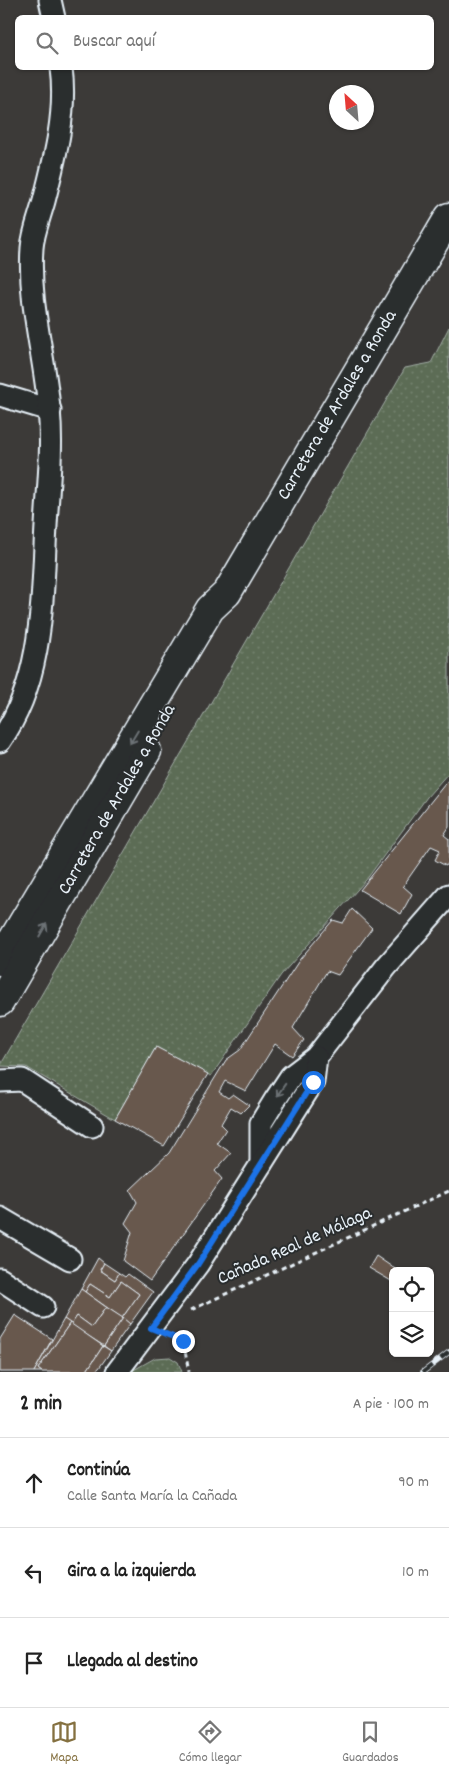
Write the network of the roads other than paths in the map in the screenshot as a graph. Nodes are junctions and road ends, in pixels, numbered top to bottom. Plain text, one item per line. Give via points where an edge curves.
1 (50, 0) edge
2 (53, 15) edge
3 (61, 70) edge
4 (449, 216) edge
5 (0, 395) edge
6 (50, 410) junction
7 (227, 594) junction
8 (0, 741) edge
9 (449, 895) edge
10 (28, 956) junction
11 (0, 961) edge
12 (0, 983) edge
13 (0, 1002) edge
14 (0, 1081) edge
15 (92, 1126) dead end
16 (0, 1218) edge
17 (70, 1259) dead end
18 (0, 1279) edge
19 (43, 1307) dead end
20 (117, 1372) edge

1 - 2 street
3 - 6 street via 64,92 54,162 32,247 32,285
4 - 7 main road, Carretera de Ardales a Ronda
5 - 6 street
6 - 8 street via 40,632 28,681
10 -> 7 main road, Carretera de Ardales a Ronda via 222,614
7 -> 11 main road, Carretera de Ardales a Ronda via 210,609
9 - 20 street via 386,967 316,1057 313,1082 198,1264
10 - 12 main road
10 - 13 main road, Carretera de Ardales a Ronda
14 - 15 street via 22,1080
16 - 17 street
18 - 19 street

